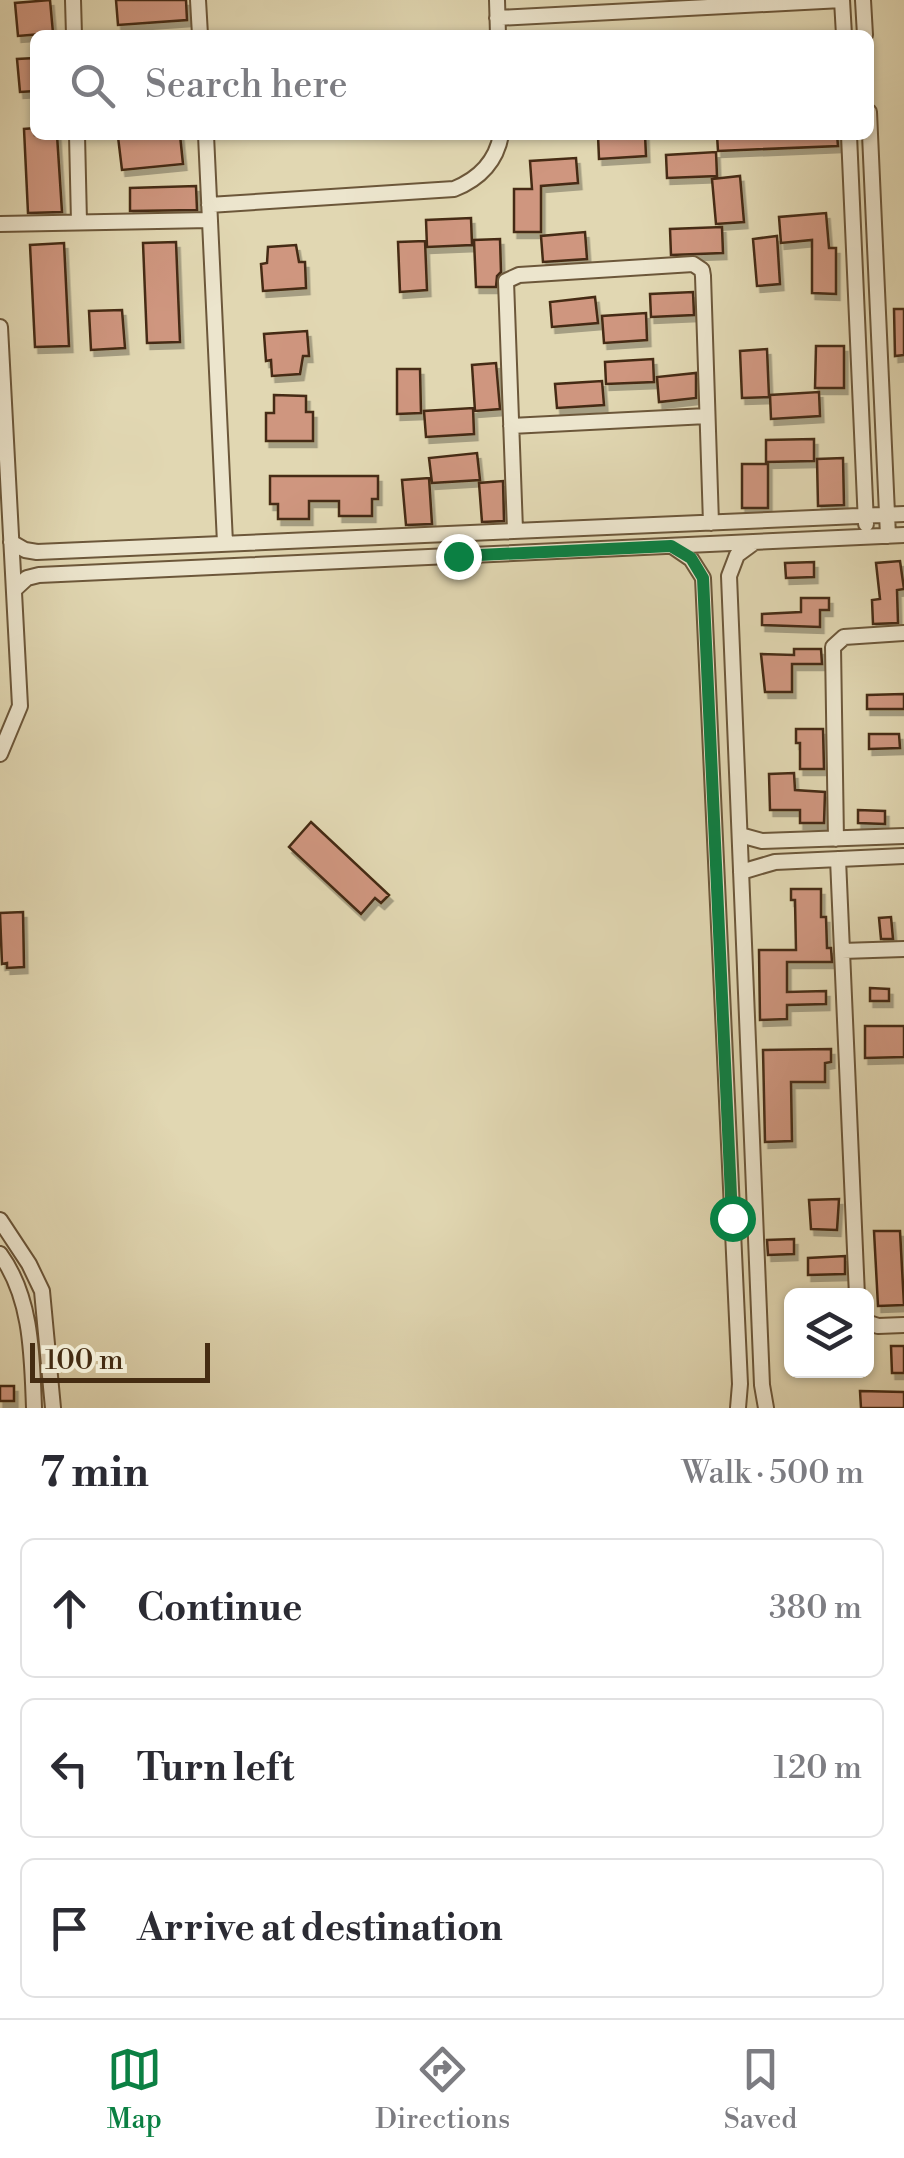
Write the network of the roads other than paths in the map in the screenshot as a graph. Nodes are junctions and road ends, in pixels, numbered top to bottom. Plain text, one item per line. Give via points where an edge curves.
1 (73, 0) edge
2 (198, 0) edge
3 (496, 0) edge
4 (842, 0) edge
5 (864, 0) edge
6 (605, 6) edge
7 (497, 18) junction
8 (74, 30) edge
9 (200, 30) edge
10 (498, 30) edge
11 (844, 30) edge
12 (865, 30) edge
13 (76, 140) edge
14 (206, 140) edge
15 (500, 140) edge
16 (849, 140) edge
17 (870, 140) edge
18 (872, 171) junction
19 (850, 172) junction
20 (210, 212) junction
21 (79, 222) junction
22 (0, 224) edge
23 (0, 326) edge
24 (707, 416) junction
25 (511, 426) junction
26 (904, 514) edge
27 (866, 516) junction
28 (887, 516) junction
29 (711, 524) junction
30 (515, 530) junction
31 (904, 535) edge
32 (888, 536) junction
33 (866, 537) junction
34 (11, 542) junction
35 (225, 543) junction
36 (756, 543) junction
37 (671, 546) junction
38 (14, 590) junction
39 (904, 633) edge
40 (708, 686) junction
41 (734, 686) junction
42 (0, 754) edge
43 (740, 835) junction
44 (904, 836) edge
45 (836, 839) junction
46 (774, 841) junction
47 (904, 856) edge
48 (838, 858) junction
49 (774, 862) junction
50 (742, 872) junction
51 (904, 950) edge
52 (842, 952) junction
53 (752, 1135) junction
54 (728, 1136) junction
55 (0, 1220) edge
56 (0, 1254) edge
57 (857, 1288) edge
58 (874, 1325) edge
59 (904, 1325) edge
60 (50, 1361) junction
61 (32, 1363) junction
62 (34, 1408) edge
63 (52, 1408) edge
64 (738, 1408) edge
65 (766, 1408) edge

1 - 8 street
2 - 9 street
3 - 7 street
4 - 6 street
4 - 11 street
5 - 12 street
6 - 7 street
7 - 10 street
13 - 21 street
14 - 20 street
15 - 20 street via 486,168 454,189
16 - 19 street
17 - 18 street
18 - 19 street
18 - 28 street
19 - 27 street
20 - 21 street
20 - 35 street
21 - 22 street
23 - 34 street
24 - 25 street
24 - 25 street via 703,276 694,264 512,276 504,288
24 - 29 street
25 - 30 street
26 - 28 street
27 - 28 street
27 - 29 street
27 - 33 street
28 - 32 street
29 - 30 street
30 - 35 street
31 - 32 street
32 - 33 street
33 - 36 street
34 - 35 street via 37,552
34 - 38 street
36 - 37 street
36 - 41 street via 737,555 730,576
37 - 38 street via 39,575
37 - 40 street via 691,558 703,578
38 - 42 street via 20,706
39 - 45 street via 852,635 833,647
40 - 41 street
40 - 54 street
41 - 43 street
43 - 46 street
43 - 50 street
44 - 45 street
45 - 46 street
46 - 49 street
47 - 48 street
48 - 49 street
48 - 52 street
49 - 50 street
50 - 53 street
51 - 52 street
52 - 57 street
53 - 54 street
53 - 65 street
54 - 64 street
55 - 60 street via 42,1291
56 - 61 street via 22,1300
58 - 59 street
60 - 61 street
60 - 63 street
61 - 62 street

